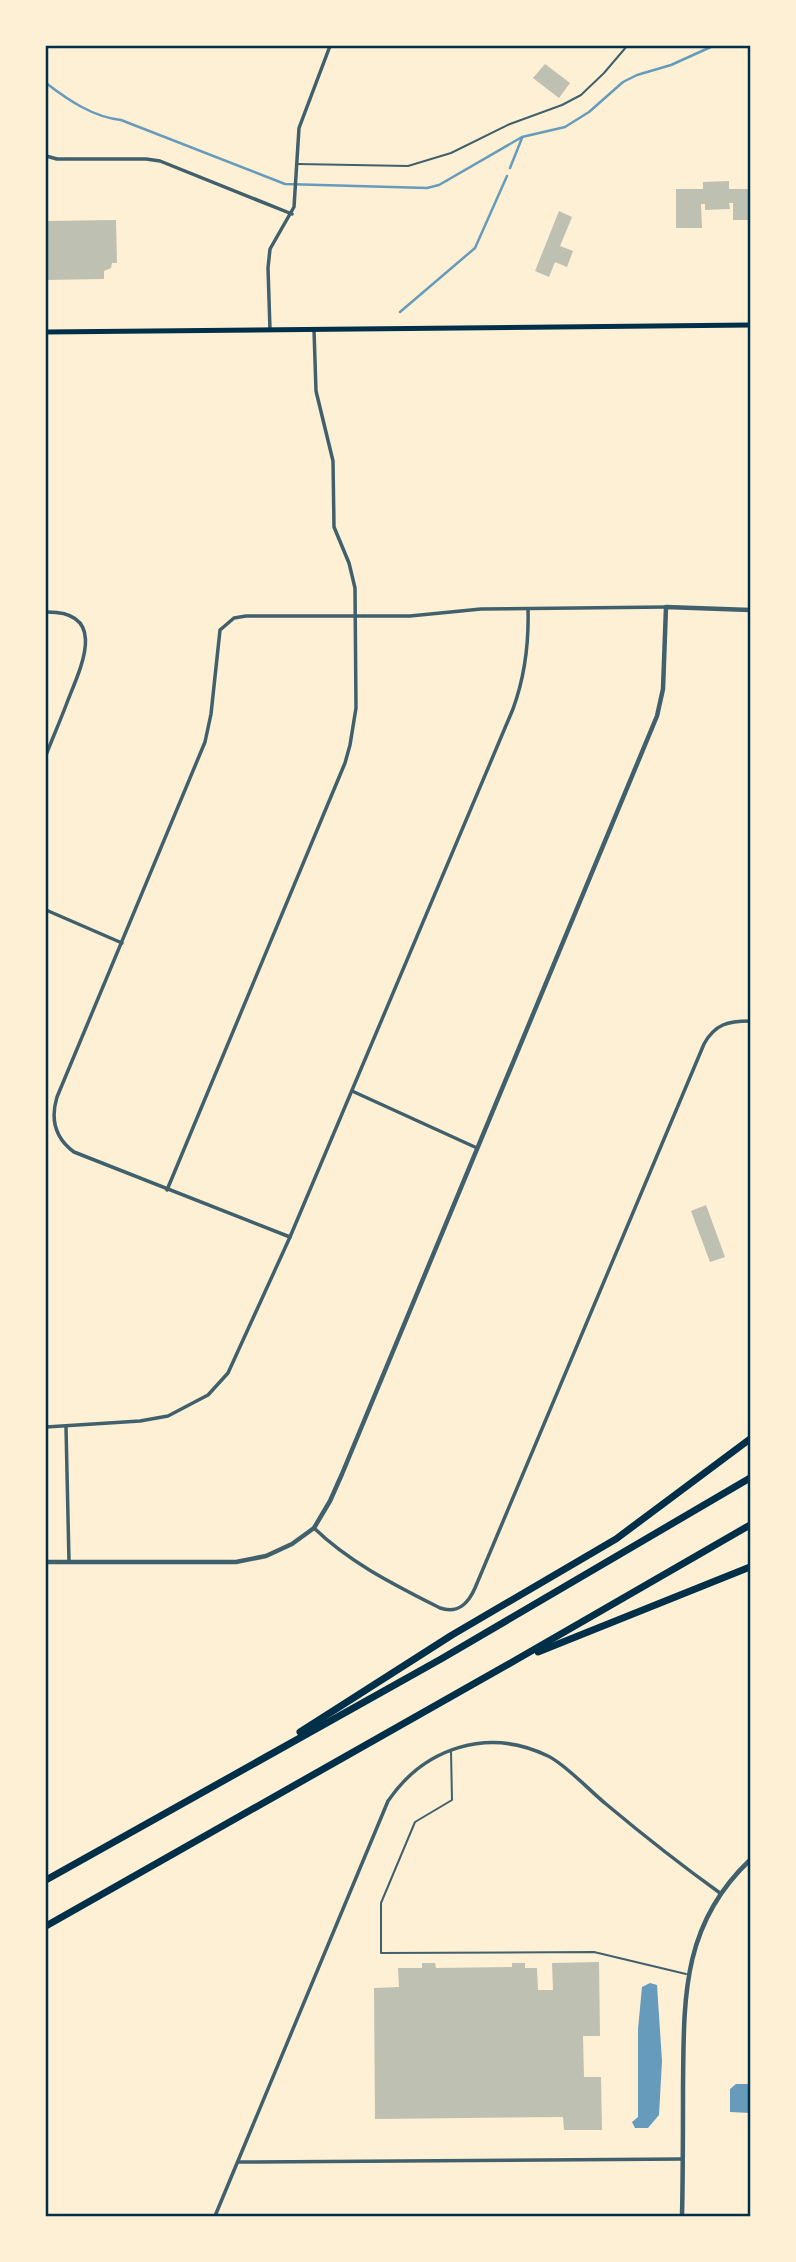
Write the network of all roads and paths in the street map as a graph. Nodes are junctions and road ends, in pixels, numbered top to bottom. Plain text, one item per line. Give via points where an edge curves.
1 (330, 46) edge
2 (627, 46) edge
3 (46, 156) edge
4 (297, 164) junction
5 (292, 214) junction
6 (751, 325) edge
7 (270, 330) junction
8 (314, 330) junction
9 (46, 332) edge
10 (666, 607) junction
11 (528, 608) junction
12 (751, 610) edge
13 (46, 612) edge
14 (357, 617) junction
15 (46, 755) edge
16 (46, 911) edge
17 (122, 943) junction
18 (751, 1021) edge
19 (351, 1090) junction
20 (477, 1148) junction
21 (167, 1190) junction
22 (290, 1237) junction
23 (46, 1427) edge
24 (66, 1427) junction
25 (751, 1439) edge
26 (751, 1478) edge
27 (751, 1525) edge
28 (314, 1528) junction
29 (69, 1562) junction
30 (46, 1563) edge
31 (751, 1567) edge
32 (514, 1661) junction
33 (451, 1751) junction
34 (235, 1773) junction
35 (751, 1860) edge
36 (46, 1880) edge
37 (720, 1893) junction
38 (46, 1926) edge
39 (688, 1975) junction
40 (683, 2159) junction
41 (238, 2162) junction
42 (215, 2217) edge
43 (682, 2217) edge

1 - 4 street via 301,119
2 - 4 lane via 581,95 451,153 408,166
3 - 5 street via 160,161
4 - 5 street
5 - 7 street via 270,249
6 - 8 main road
7 - 8 main road
7 - 9 main road
8 - 14 street via 316,391 333,461 334,527 349,563
10 - 11 street
10 - 12 street
10 - 20 street via 663,689 657,716
11 - 14 street
11 - 19 street via 524,676 513,709
13 - 15 street via 63,613 78,621 86,643 81,668
14 - 17 street via 246,616 223,626 218,634 205,741
14 - 21 street via 356,708 345,763
16 - 17 street
17 - 21 street via 57,1097 54,1126 74,1152
18 - 28 street via 723,1023 704,1044 468,1602 454,1610 440,1608 351,1559
19 - 20 street
19 - 22 street
20 - 28 street via 342,1474
21 - 22 street
22 - 24 street via 237,1359 208,1395 153,1419
23 - 24 street
24 - 29 street
25 - 34 highway via 616,1539 452,1635
26 - 34 highway
27 - 32 highway
28 - 29 street via 279,1550 236,1562
29 - 30 street
31 - 32 highway
32 - 38 highway
33 - 37 street via 471,1743 505,1742 549,1756
33 - 39 lane via 452,1800 415,1822 381,1903 381,1953 594,1952
33 - 41 street via 411,1774 388,1801
34 - 36 highway
35 - 37 street
37 - 39 street
39 - 40 street
40 - 41 street
40 - 43 street
41 - 42 street

